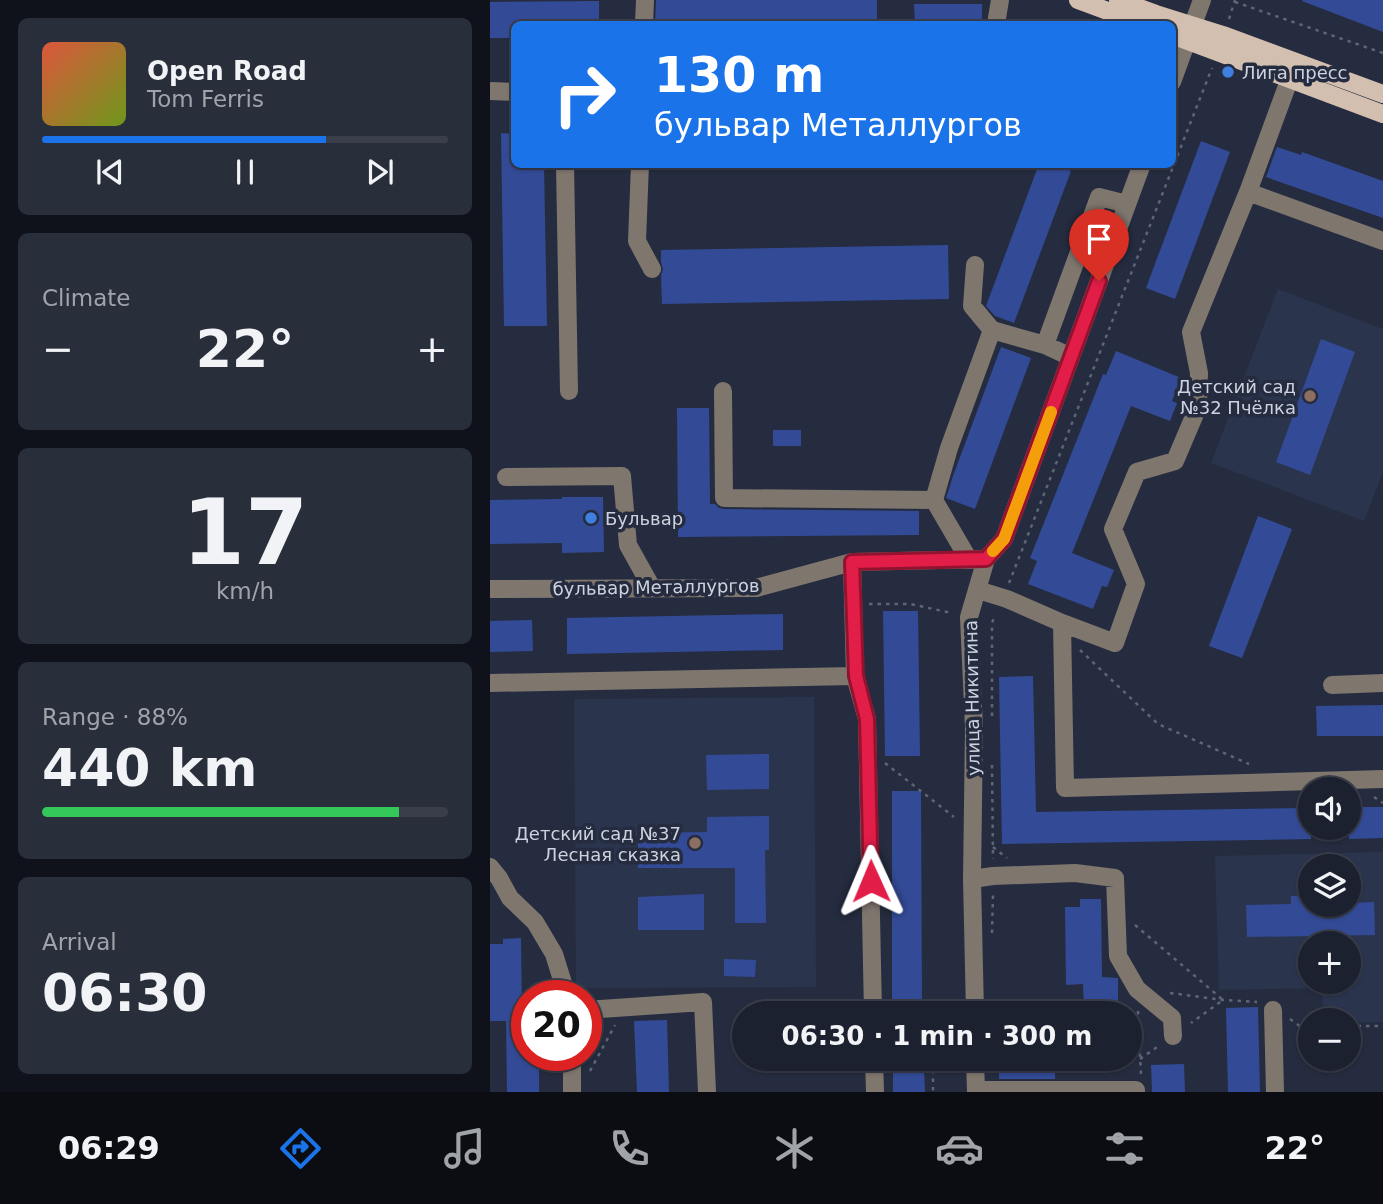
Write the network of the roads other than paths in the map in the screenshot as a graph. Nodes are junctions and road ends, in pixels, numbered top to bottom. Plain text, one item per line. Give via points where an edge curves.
1 (645, 0) edge
2 (1000, 0) edge
3 (1078, 0) edge
4 (1118, 0) edge
5 (1202, 0) edge
6 (644, 21) edge
7 (996, 21) edge
8 (1135, 21) edge
9 (1159, 21) edge
10 (1184, 34) edge
11 (1176, 66) edge
12 (1293, 71) junction
13 (490, 92) edge
14 (511, 92) edge
15 (1383, 94) edge
16 (1383, 114) edge
17 (565, 168) edge
18 (640, 168) edge
19 (1140, 168) edge
20 (1248, 191) junction
21 (1127, 204) junction
22 (1383, 241) edge
23 (975, 265) dead end
24 (652, 269) dead end
25 (992, 331) junction
26 (1045, 345) junction
27 (1071, 356) junction
28 (723, 390) dead end
29 (569, 391) dead end
30 (506, 477) dead end
31 (933, 500) junction
32 (977, 560) junction
33 (852, 562) junction
34 (652, 588) junction
35 (490, 589) edge
36 (978, 590) junction
37 (1062, 628) junction
38 (856, 676) junction
39 (490, 683) edge
40 (1383, 683) edge
41 (1332, 685) dead end
42 (1383, 779) edge
43 (490, 867) edge
44 (972, 879) junction
45 (562, 980) edge
46 (873, 1001) edge
47 (975, 1001) edge
48 (602, 1009) edge
49 (1271, 1009) road end
50 (1173, 1036) dead end
51 (874, 1071) edge
52 (975, 1071) edge
53 (1139, 1087) edge
54 (976, 1091) edge
55 (707, 1092) edge
56 (875, 1092) edge
57 (1275, 1092) edge

1 - 6 street
2 - 7 street
3 - 8 main road
4 - 9 main road
5 - 10 street
10 - 11 street
10 - 12 main road
12 - 15 main road
12 - 16 main road
12 - 20 street
13 - 14 street
17 - 29 street
18 - 24 street via 637,242
19 - 21 street, улица Никитина
20 - 22 street
20 - 37 street via 1191,332 1199,373 1198,407 1175,461 1136,472 1112,529 1136,584 1115,643
21 - 26 street via 1098,197
21 - 27 street, улица Никитина
23 - 25 street via 972,306
25 - 26 street
25 - 31 street
26 - 27 street
27 - 32 street, улица Никитина via 1004,539
28 - 31 street via 724,498
30 - 34 street via 622,476 628,545
31 - 32 street
32 - 33 street, бульвар Металлургов
32 - 36 street, улица Никитина
33 - 34 street, бульвар Металлургов via 756,588
33 - 38 street
34 - 35 street, бульвар Металлургов
36 - 37 street via 1003,597
36 - 44 street, улица Никитина via 969,617 974,728
37 - 42 street via 1065,788
38 - 39 street
38 - 46 street via 867,719
40 - 41 street
43 - 45 street via 510,898 535,922 554,954
44 - 47 street, улица Никитина
44 - 50 street via 1075,873 1115,878 1118,956 1137,989 1172,1018
48 - 55 street via 703,1002
49 - 57 street
51 - 56 street
52 - 54 street
53 - 54 street

